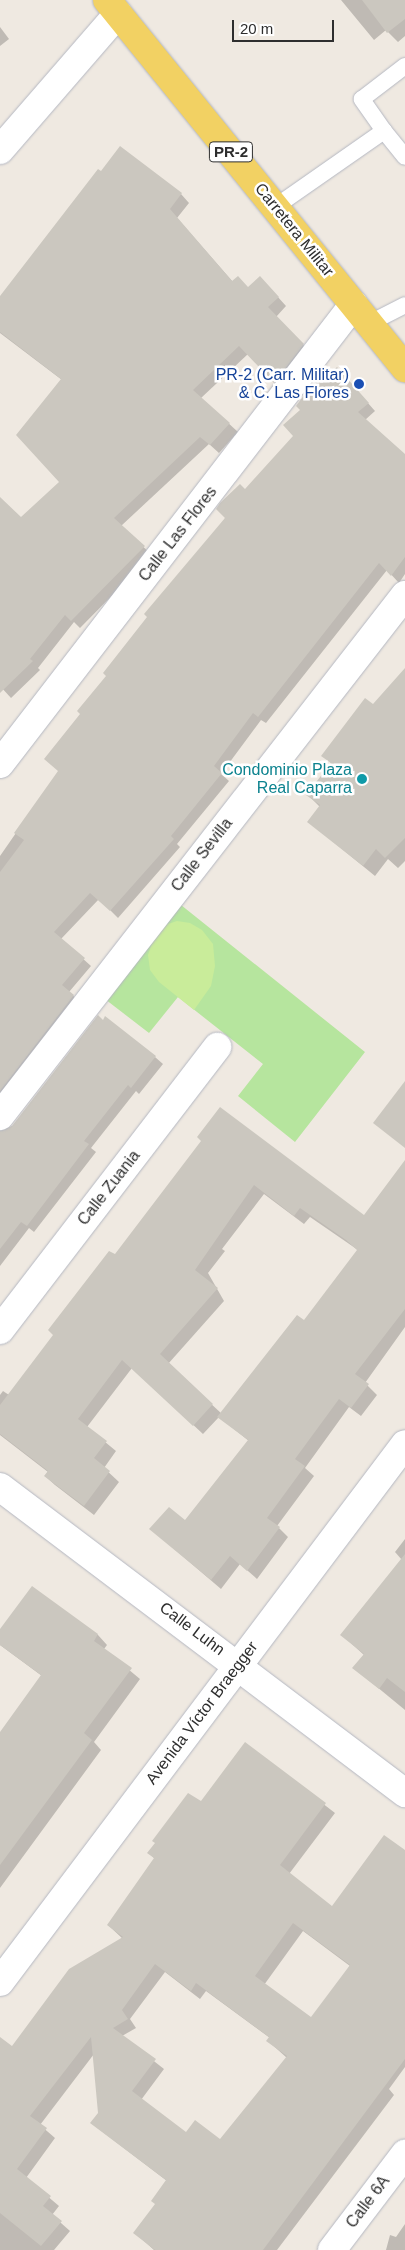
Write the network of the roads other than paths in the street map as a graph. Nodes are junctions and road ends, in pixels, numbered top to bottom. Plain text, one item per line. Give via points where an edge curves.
1 (113, 7) edge
2 (405, 66) edge
3 (384, 131) junction
4 (0, 150) edge
5 (405, 157) edge
6 (275, 207) junction
7 (405, 305) edge
8 (362, 314) junction
9 (405, 368) edge
10 (405, 595) edge
11 (0, 764) edge
12 (217, 1047) dead end
13 (0, 1116) edge
14 (0, 1330) edge
15 (405, 1444) edge
16 (0, 1487) edge
17 (238, 1664) junction
18 (405, 1793) edge
19 (0, 1982) edge
20 (405, 2154) edge
21 (332, 2250) edge

1 - 4 street
1 - 6 main road, Carretera Militar / PR-2
2 - 3 lane via 362,99
3 - 5 lane
3 - 6 lane
6 - 8 main road, Carretera Militar / PR-2
7 - 8 lane
8 - 9 main road, Carretera Militar / PR-2
8 - 11 street, Calle Las Flores
10 - 13 street, Calle Sevilla
12 - 14 street, Calle Zuania
15 - 17 street, Avenida Víctor Braegger
16 - 17 street, Calle Luhn
17 - 18 street, Calle Luhn
17 - 19 street, Avenida Víctor Braegger
20 - 21 street, Calle 6A

